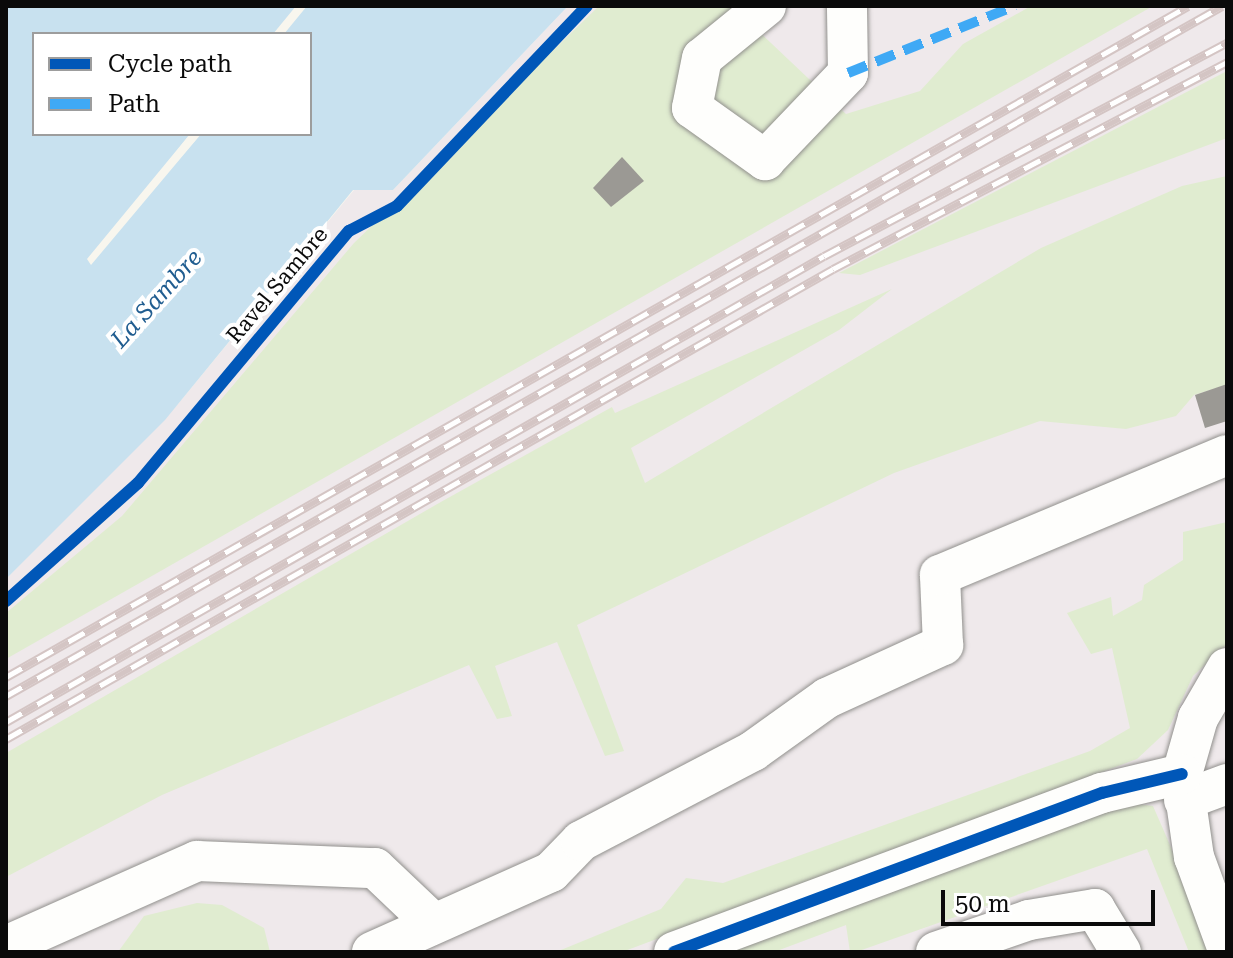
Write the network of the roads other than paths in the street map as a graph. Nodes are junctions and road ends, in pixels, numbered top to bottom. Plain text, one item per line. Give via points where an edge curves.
1 (766, 6) edge
2 (847, 6) edge
3 (1227, 455) edge
4 (1227, 668) edge
5 (1227, 784) edge
6 (1183, 787) junction
7 (432, 922) junction
8 (6, 946) edge
9 (1227, 947) edge
10 (372, 952) edge
11 (674, 952) edge
12 (936, 952) edge
13 (1121, 952) edge

1 - 2 street via 702,58 692,108 765,160 848,73
3 - 7 street via 940,575 943,645 827,698 753,751 581,841 551,872
4 - 6 street via 1198,718
5 - 6 street
6 - 9 street via 1194,857
6 - 11 street via 1102,793
7 - 8 street via 375,868 197,861
7 - 10 street
12 - 13 street via 1029,920 1095,909

